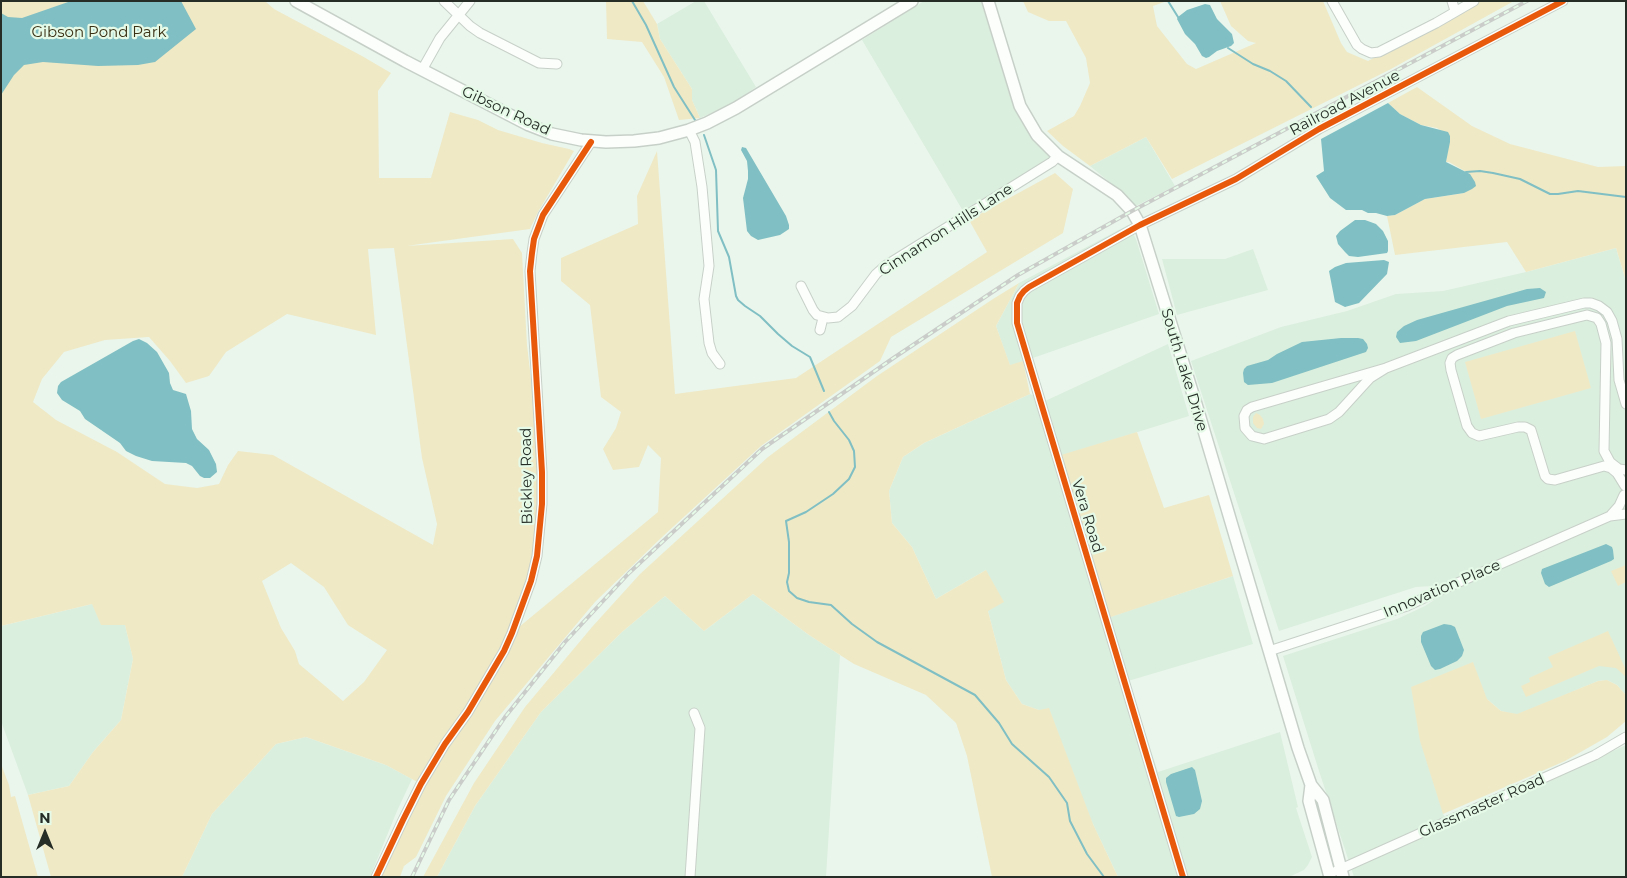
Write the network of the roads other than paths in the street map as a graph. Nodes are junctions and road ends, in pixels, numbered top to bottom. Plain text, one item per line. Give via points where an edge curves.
1 (296, 1) edge
2 (444, 1) edge
3 (470, 1) edge
4 (912, 1) edge
5 (988, 1) edge
6 (1332, 1) edge
7 (1452, 1) edge
8 (1474, 1) edge
9 (1563, 1) edge
10 (1455, 12) junction
11 (458, 14) junction
12 (557, 64) dead end
13 (422, 70) junction
14 (690, 130) junction
15 (591, 142) junction
16 (1058, 156) junction
17 (1140, 226) junction
18 (801, 286) dead end
19 (823, 318) junction
20 (820, 330) dead end
21 (720, 364) dead end
22 (1386, 368) junction
23 (1626, 404) edge
24 (1626, 470) edge
25 (1625, 492) edge
26 (1626, 514) edge
27 (1610, 516) junction
28 (1269, 651) junction
29 (694, 714) dead end
30 (1626, 737) edge
31 (1333, 874) edge
32 (376, 877) edge
33 (690, 877) edge
34 (1182, 877) edge

1 - 13 main road, Gibson Road
2 - 11 street
3 - 11 street
4 - 14 main road, Gibson Road via 736,108
5 - 16 main road, South Lake Drive via 1020,106 1037,135
6 - 10 street via 1357,45 1366,52 1380,52
7 - 10 street
8 - 10 street
9 - 17 street, Railroad Avenue via 1320,129 1236,179
11 - 12 street via 480,33 539,63
11 - 13 street
13 - 15 main road, Gibson Road via 529,125 552,134
14 - 15 main road, Gibson Road via 642,140
14 - 21 street via 702,187 709,266 704,299 709,343
15 - 32 street, Bickley Road via 543,215 532,253 530,271 542,504 531,581 504,651 421,784
16 - 17 main road, South Lake Drive via 1114,191 1132,211
16 - 19 street, Cinnamon Hills Lane via 885,266 842,314
17 - 28 main road, South Lake Drive
17 - 34 street, Vera Road via 1024,290 1017,303 1016,323
18 - 19 street via 813,310
19 - 20 street
22 - 22 street via 1252,407 1244,416 1245,428 1252,436 1264,438 1329,419 1370,378
22 - 23 street via 1508,321 1591,303 1603,308 1612,321 1617,339 1619,380
24 - 25 street via 1610,462 1604,451 1606,343 1597,318 1587,315 1514,333 1452,358 1450,370 1472,433 1479,436 1525,427 1531,430 1545,476 1550,480 1604,466 1617,473
25 - 27 street
26 - 27 street, Innovation Place
27 - 28 street, Innovation Place via 1407,606
28 - 31 main road, South Lake Drive via 1311,784 1309,801
29 - 33 street via 700,728
30 - 31 street, Glassmaster Road via 1595,755

